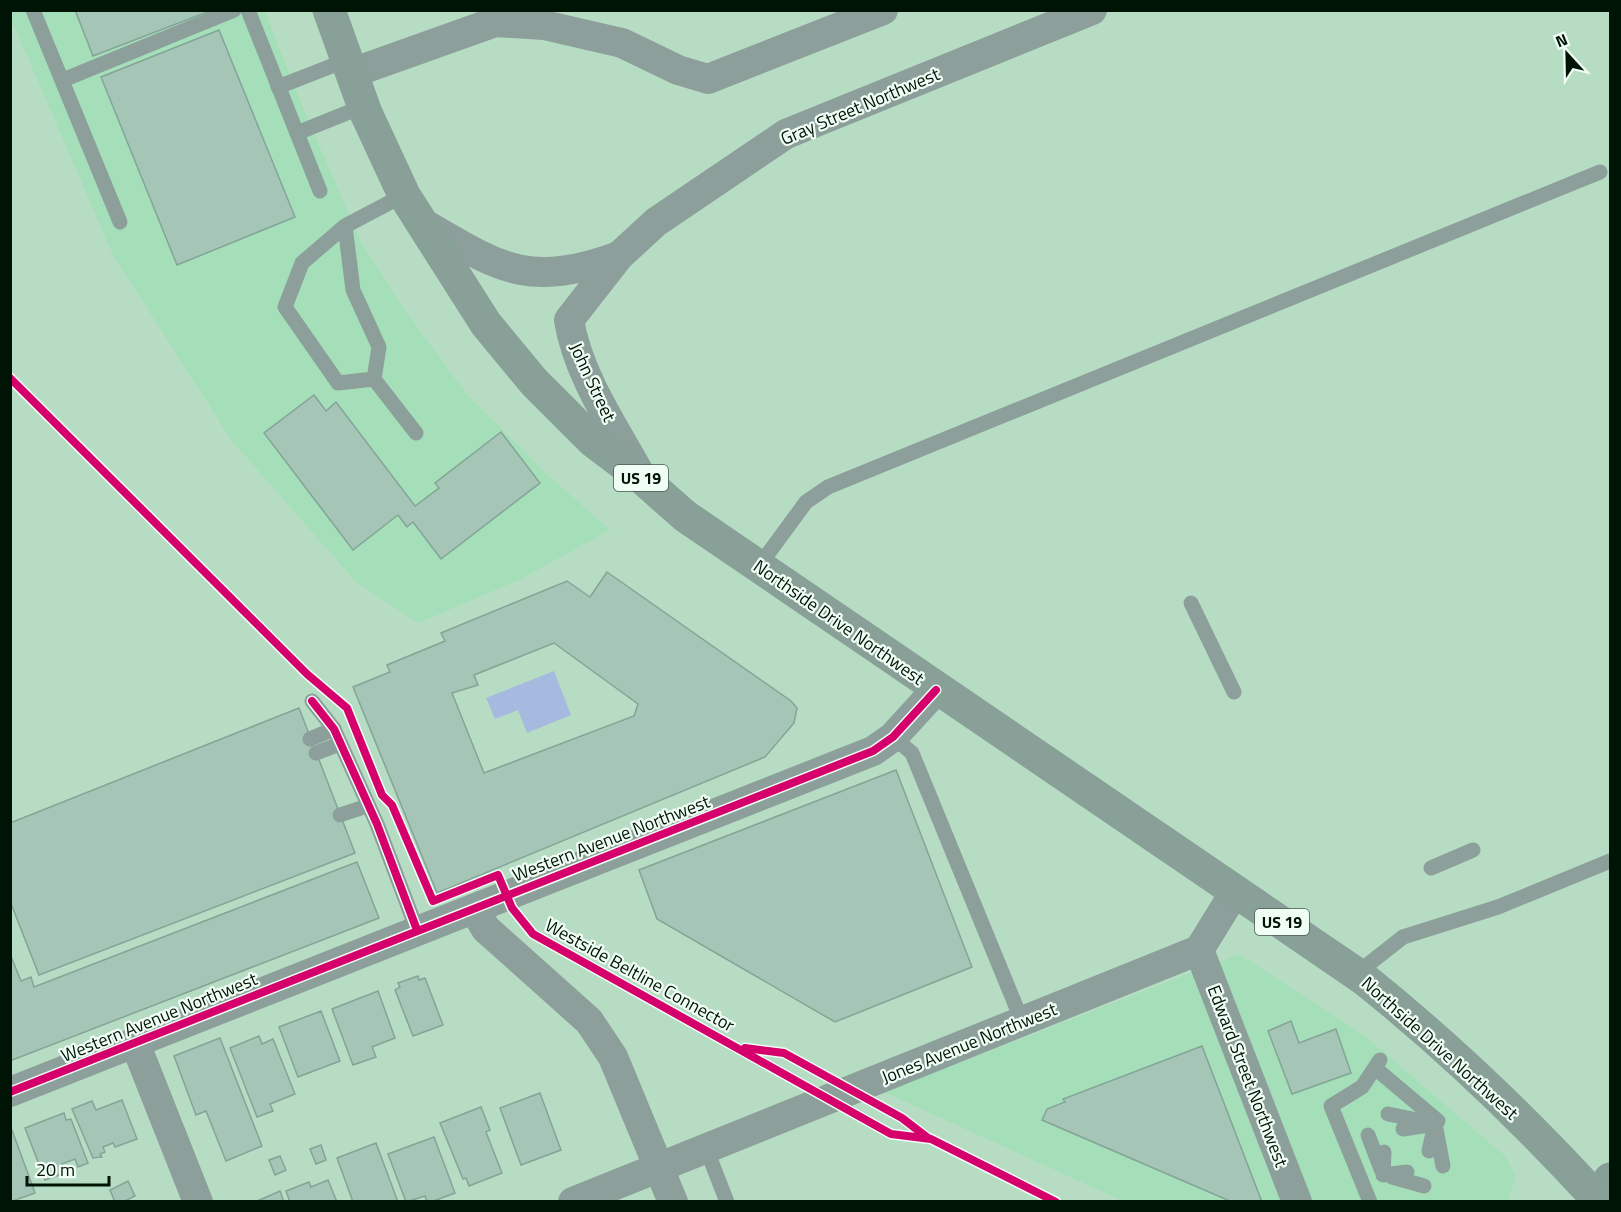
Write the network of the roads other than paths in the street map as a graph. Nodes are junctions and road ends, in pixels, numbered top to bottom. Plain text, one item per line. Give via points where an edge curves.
1 (33, 10) edge
2 (234, 10) edge
3 (248, 10) edge
4 (329, 10) edge
5 (883, 10) edge
6 (1092, 10) edge
7 (349, 67) junction
8 (63, 80) junction
9 (278, 87) junction
10 (364, 106) junction
11 (297, 133) junction
12 (1600, 172) dead end
13 (320, 191) dead end
14 (404, 195) junction
15 (120, 222) dead end
16 (421, 222) junction
17 (345, 226) junction
18 (619, 256) junction
19 (374, 380) junction
20 (416, 433) dead end
21 (642, 478) junction
22 (759, 566) junction
23 (1191, 603) dead end
24 (936, 690) junction
25 (1234, 692) dead end
26 (312, 701) dead end
27 (893, 736) junction
28 (337, 737) junction
29 (313, 746) dead end
30 (367, 806) junction
31 (340, 815) dead end
32 (1473, 850) dead end
33 (1611, 861) edge
34 (1431, 868) dead end
35 (1236, 890) junction
36 (474, 909) junction
37 (417, 930) junction
38 (1199, 950) junction
39 (1356, 974) junction
40 (1022, 1021) junction
41 (135, 1043) junction
42 (10, 1092) edge
43 (1388, 1114) dead end
44 (1436, 1124) junction
45 (1403, 1129) dead end
46 (1368, 1135) dead end
47 (706, 1148) junction
48 (1429, 1151) dead end
49 (1384, 1152) dead end
50 (1443, 1166) dead end
51 (659, 1167) junction
52 (1407, 1172) dead end
53 (1383, 1175) junction
54 (1424, 1186) dead end
55 (1601, 1194) edge
56 (1368, 1197) edge
57 (198, 1202) edge
58 (573, 1202) edge
59 (673, 1202) edge
60 (727, 1202) edge
61 (1297, 1202) edge

1 - 8 lane
2 - 8 lane
3 - 9 lane
4 - 7 main road, Northside Drive Northwest / US 19
5 - 7 street via 708,79 678,70 622,43 544,25 495,22
6 - 18 street, Gray Street Northwest via 786,134 656,222
7 - 9 lane
7 - 10 main road, Northside Drive Northwest / US 19
8 - 15 lane
9 - 11 lane
10 - 11 lane
10 - 14 main road, Northside Drive Northwest / US 19
11 - 13 lane
12 - 22 lane via 828,488 806,502
14 - 16 main road, Northside Drive Northwest / US 19
14 - 17 lane
16 - 18 street via 484,259 517,270 551,274 584,269
16 - 21 main road, Northside Drive Northwest / US 19 via 486,324 534,382 592,441
17 - 19 lane via 353,290 379,347
17 - 19 lane via 302,263 285,308 338,383
18 - 21 street, John Street via 569,320 572,339 590,381
19 - 20 lane
21 - 22 main road, Northside Drive Northwest / US 19 via 685,516
22 - 24 main road, Northside Drive Northwest / US 19
23 - 25 lane
24 - 27 street, Western Avenue Northwest
24 - 35 main road, Northside Drive Northwest / US 19
26 - 28 lane
27 - 36 street, Western Avenue Northwest via 873,751
27 - 40 lane via 912,753
28 - 29 lane
28 - 30 lane
30 - 31 lane
30 - 37 lane
32 - 34 lane
33 - 39 lane via 1498,907 1403,937
35 - 38 street
35 - 39 main road, Northside Drive Northwest / US 19
36 - 37 street, Western Avenue Northwest
36 - 51 street via 486,929 589,1021 613,1057
37 - 41 street, Western Avenue Northwest
38 - 40 street, Jones Avenue Northwest
38 - 61 street, Edward Street Northwest
39 - 55 main road, Northside Drive Northwest / US 19 via 1448,1050
40 - 47 street, Jones Avenue Northwest
41 - 42 street, Western Avenue Northwest
41 - 57 street
43 - 44 lane
44 - 45 lane
44 - 48 lane
44 - 50 lane
44 - 56 lane via 1438,1121 1377,1064 1362,1087 1331,1106
46 - 53 lane
47 - 51 street, Jones Avenue Northwest
47 - 60 lane
49 - 53 lane
51 - 58 street, Jones Avenue Northwest
51 - 59 street
52 - 53 lane
53 - 54 lane
53 - 56 lane

